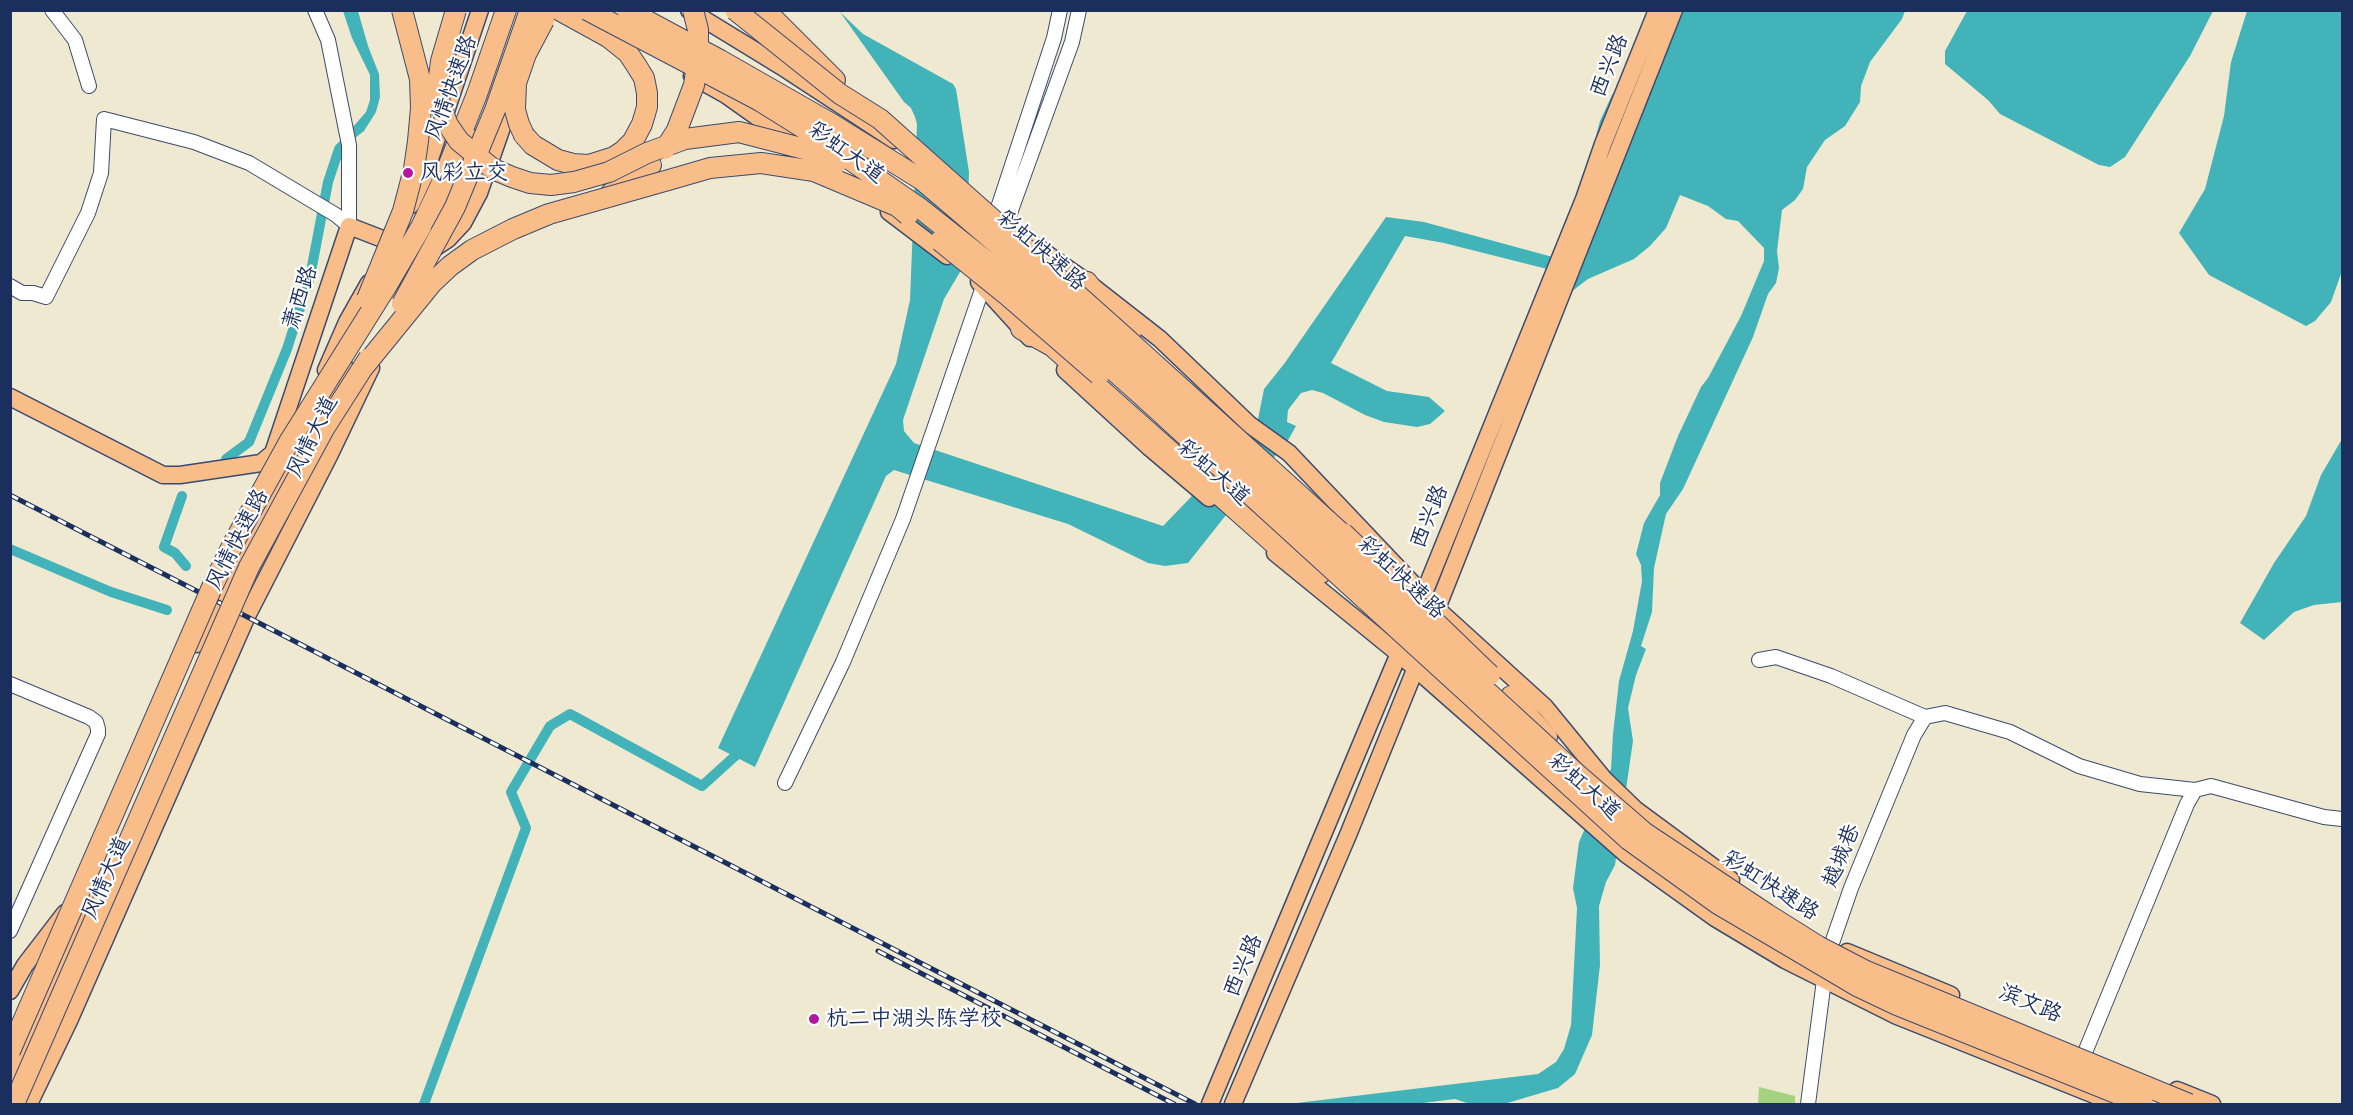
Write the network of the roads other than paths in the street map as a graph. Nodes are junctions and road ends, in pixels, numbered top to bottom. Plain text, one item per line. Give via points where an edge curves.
1 (52, 10) edge
2 (315, 10) edge
3 (456, 10) edge
4 (480, 10) edge
5 (506, 10) edge
6 (515, 10) edge
7 (530, 10) edge
8 (542, 10) edge
9 (549, 10) edge
10 (559, 10) edge
11 (568, 10) edge
12 (587, 10) edge
13 (627, 10) edge
14 (691, 10) edge
15 (735, 10) edge
16 (765, 10) edge
17 (1060, 10) edge
18 (1079, 10) edge
19 (1657, 10) edge
20 (1674, 10) edge
21 (402, 13) edge
22 (89, 86) dead end
23 (508, 110) junction
24 (880, 119) junction
25 (473, 127) junction
26 (600, 199) junction
27 (901, 215) junction
28 (342, 221) junction
29 (1000, 221) junction
30 (394, 243) junction
31 (424, 255) junction
32 (976, 279) junction
33 (1087, 282) junction
34 (10, 286) edge
35 (1021, 329) junction
36 (363, 369) junction
37 (10, 397) edge
38 (289, 442) junction
39 (1350, 542) junction
40 (1321, 573) junction
41 (1436, 608) junction
42 (1399, 654) junction
43 (1759, 660) dead end
44 (1416, 669) junction
45 (10, 684) edge
46 (1925, 717) junction
47 (785, 783) dead end
48 (1577, 783) junction
49 (2195, 790) junction
50 (2343, 819) edge
51 (106, 851) junction
52 (64, 912) junction
53 (10, 931) edge
54 (1832, 946) junction
55 (52, 956) junction
56 (1824, 980) junction
57 (10, 991) edge
58 (10, 1024) edge
59 (10, 1034) edge
60 (10, 1051) edge
61 (2085, 1051) junction
62 (10, 1081) edge
63 (2072, 1086) junction
64 (14, 1104) edge
65 (29, 1104) edge
66 (1210, 1104) edge
67 (1233, 1104) edge
68 (1808, 1104) edge
69 (2117, 1104) edge
70 (2143, 1104) edge
71 (2189, 1104) edge
72 (2212, 1104) edge

1 - 22 street via 75,40
2 - 28 street via 328,40 349,145
3 - 27 highway, bridge via 441,61 440,105 459,141 493,169 530,183 574,182 609,172 685,139 739,132 820,153
4 - 30 main road, 风情大道 via 424,177
5 - 38 highway, 风情快速路, bridge via 477,94 420,227
6 - 25 main road, 风情大道
7 - 36 highway, 风情快速路, bridge via 455,207
8 - 23 main road
9 - 10 highway, bridge via 516,82 519,124 533,145 558,160 573,164 601,162 623,151 639,131 646,107 644,78 616,44
11 - 27 main road, 彩虹大道 via 726,95
12 - 48 highway, 彩虹快速路, bridge via 760,101 921,209 1018,286
13 - 48 highway, 彩虹快速路, bridge via 832,124 922,180 1030,272
14 - 26 highway, bridge via 698,30 698,58 694,85 677,130 651,165
14 - 29 main road, 彩虹大道, bridge via 906,148
15 - 24 highway, bridge via 840,94
16 - 24 highway, bridge via 832,78
17 - 29 street
18 - 29 street via 1072,42
19 - 42 main road, 西兴路
20 - 41 main road, 西兴路
21 - 38 highway, bridge via 420,79 421,108 414,169 403,211 359,318 298,416
23 - 25 main road
23 - 31 main road via 479,193 464,223
24 - 39 highway, bridge
25 - 31 main road, 风情大道
26 - 27 highway, bridge via 710,168 761,164 814,171
26 - 36 highway, bridge via 513,229 450,266
27 - 32 main road, 彩虹大道
27 - 40 highway, bridge via 1008,296
28 - 30 main road
28 - 34 street via 249,163 194,142 104,119 101,173 88,213 46,297 22,293
28 - 37 main road, 萧西路 via 273,453 261,463 163,476
29 - 32 street
29 - 33 main road, 彩虹大道
30 - 31 main road
30 - 51 main road, 风情大道 via 347,322 259,523 203,632
31 - 65 main road, 风情大道 via 330,454 247,616
32 - 35 main road, 彩虹大道
32 - 47 street via 903,519 848,652
33 - 39 highway, bridge via 1108,310 1291,473
33 - 41 main road, 彩虹大道 via 1160,339 1250,426 1288,453
35 - 40 highway via 1052,346 1280,548
35 - 42 main road, 彩虹大道 via 1150,448
36 - 64 highway, 风情快速路, bridge via 320,437 249,567
38 - 55 highway, 风情快速路, bridge via 213,585
39 - 48 highway, bridge via 1511,696
40 - 48 highway, bridge via 1484,722
41 - 44 main road, 西兴路
41 - 54 main road, 彩虹大道 via 1545,707 1604,779 1636,810
42 - 44 main road, 彩虹大道
42 - 66 main road, 西兴路
43 - 46 street via 1776,657
44 - 56 main road, 彩虹大道 via 1626,855 1715,918
44 - 67 main road, 西兴路
45 - 53 street via 89,717 96,722 98,734
46 - 49 street via 1945,713 2010,732 2079,766 2140,784
46 - 54 street, 越城巷 via 1851,888
48 - 70 highway, 彩虹快速路, bridge via 1629,840 1718,904 1857,986
48 - 71 highway, 彩虹快速路, bridge via 1730,890 1866,972
49 - 50 street via 2211,786
49 - 61 street
51 - 52 main road, 风情大道
51 - 62 main road
52 - 57 main road
52 - 59 main road, 风情大道
54 - 56 street, 越城巷
54 - 61 main road, 滨文路
55 - 58 highway, bridge
55 - 60 highway, 风情快速路, bridge
56 - 63 main road via 1897,1016
56 - 68 street, 越城巷
61 - 63 street
61 - 72 main road, 滨文路
63 - 69 main road

